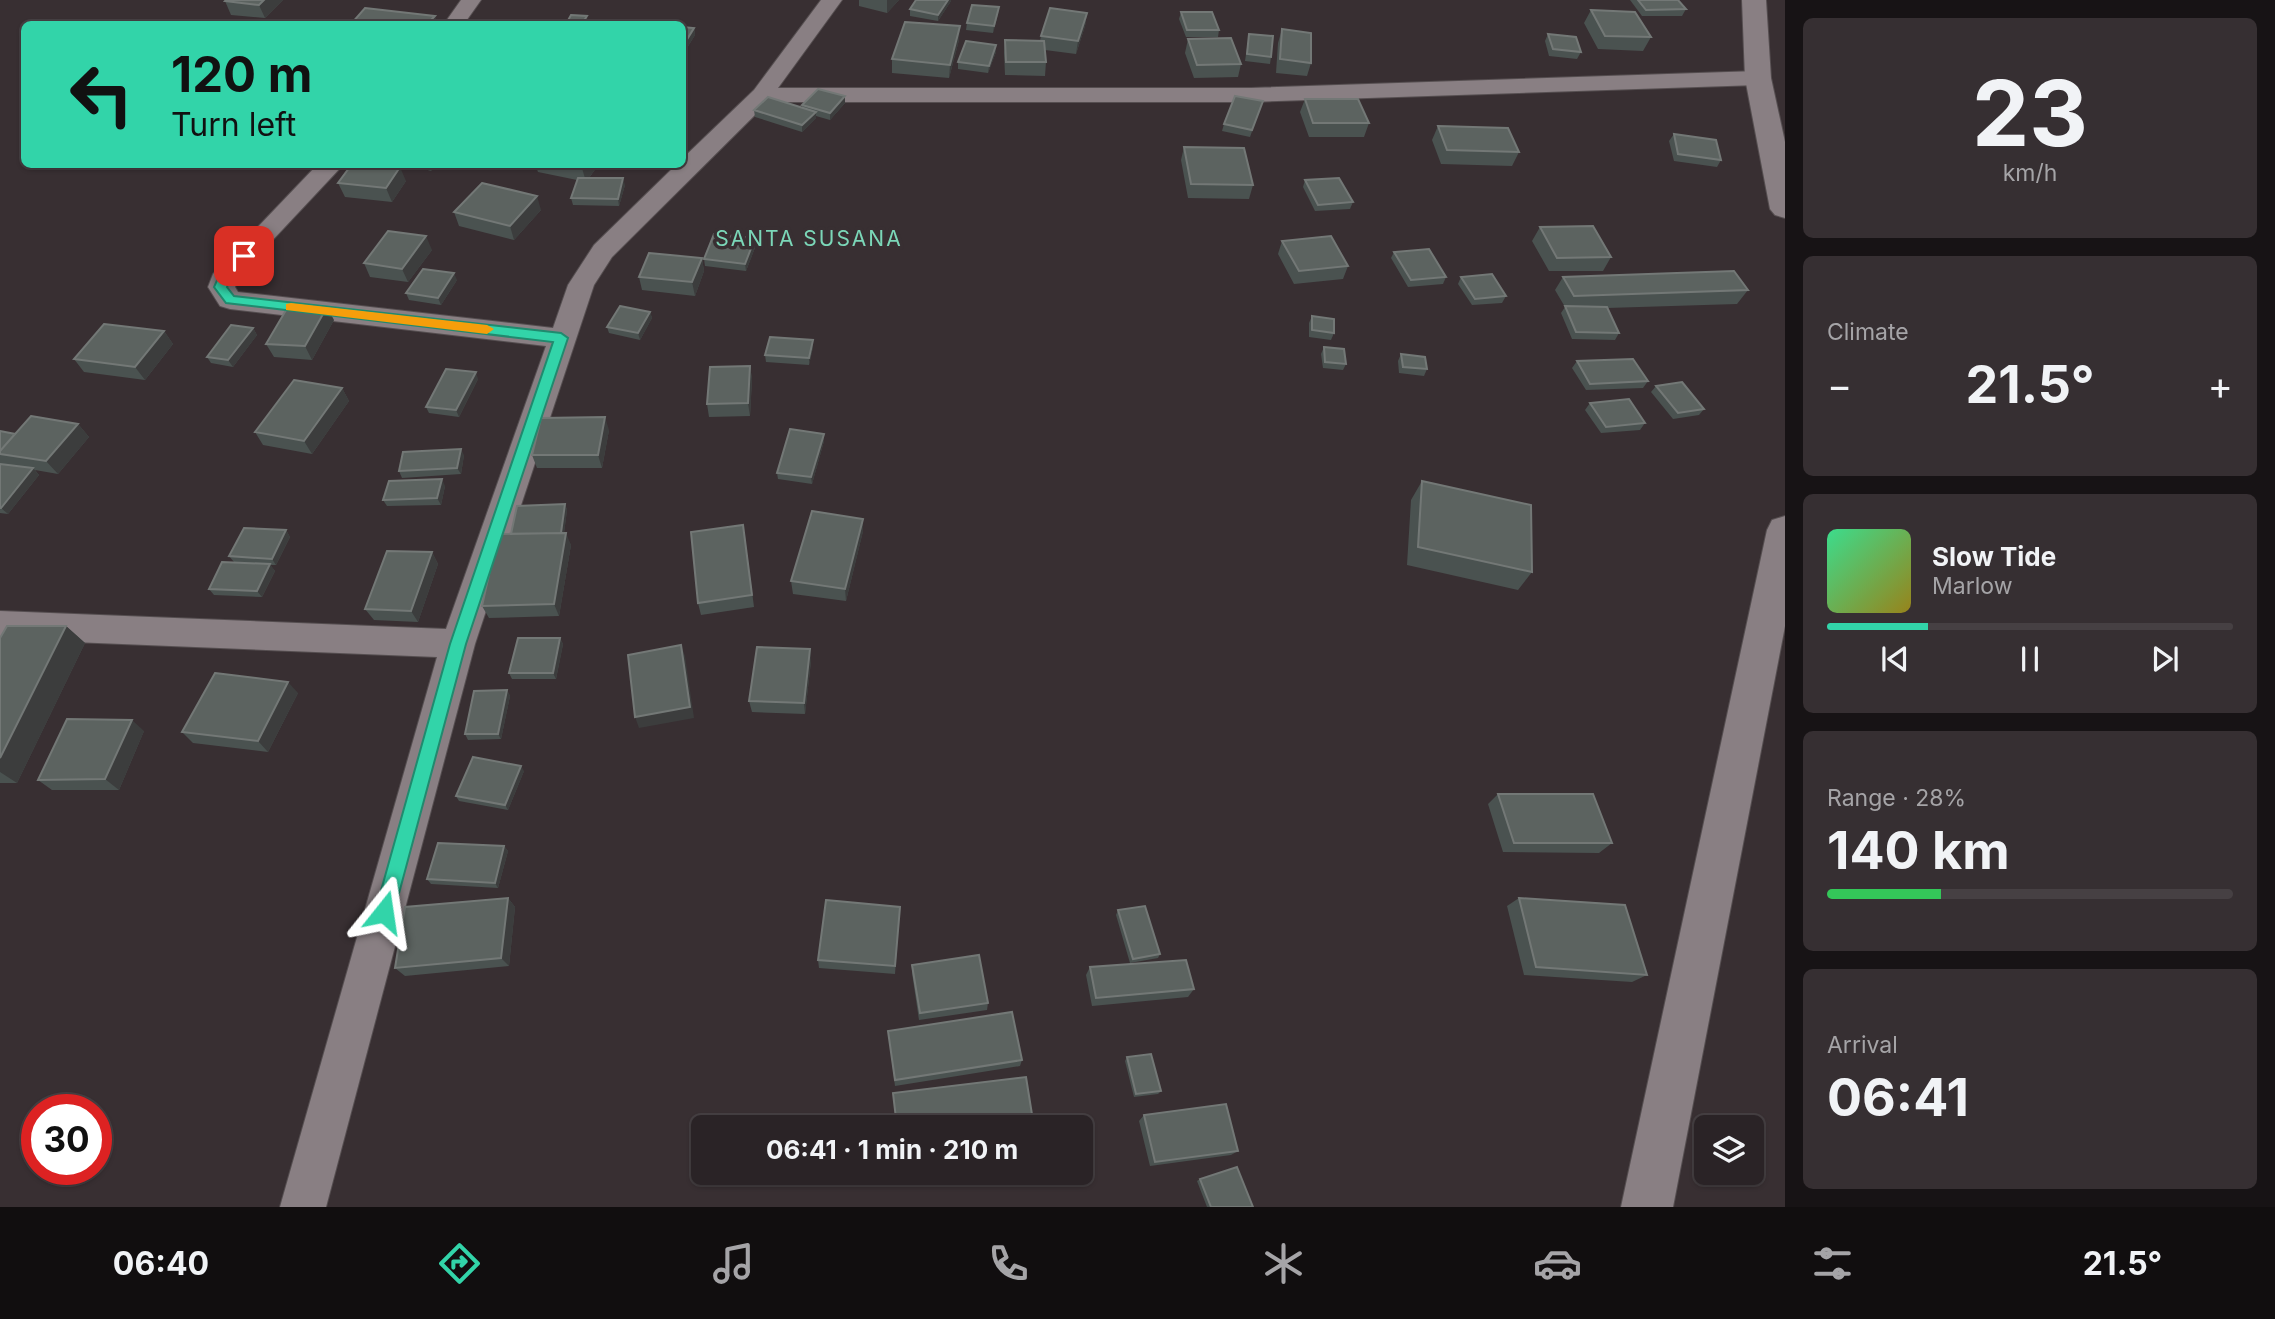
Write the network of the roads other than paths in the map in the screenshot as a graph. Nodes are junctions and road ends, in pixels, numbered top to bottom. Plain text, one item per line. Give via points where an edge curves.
1 (471, 0) edge
2 (832, 0) edge
3 (1754, 0) edge
4 (456, 21) edge
5 (1758, 78) junction
6 (762, 95) junction
7 (328, 168) edge
8 (1785, 209) edge
9 (561, 338) junction
10 (1785, 530) edge
11 (0, 625) edge
12 (458, 644) junction
13 (303, 1207) edge
14 (1647, 1207) edge

1 - 4 street
2 - 6 street
3 - 5 street
5 - 6 street via 1251,95
5 - 8 street
6 - 9 street via 603,251 581,285
7 - 9 street via 226,274 221,287 230,300
9 - 12 street
10 - 14 street
11 - 12 street
12 - 13 street

